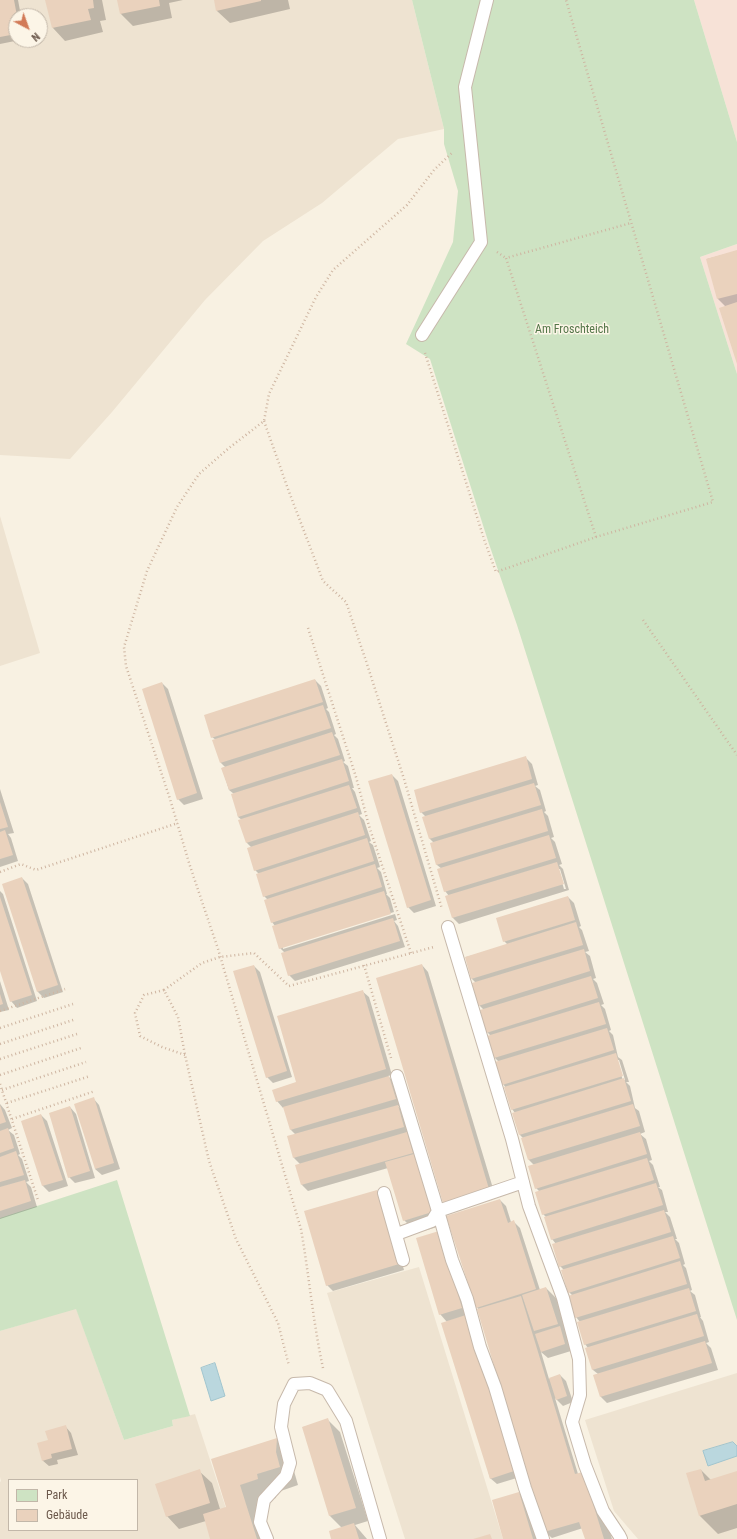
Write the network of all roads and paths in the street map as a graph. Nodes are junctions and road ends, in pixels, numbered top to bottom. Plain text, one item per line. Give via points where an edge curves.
1 (487, 0) edge
2 (566, 0) edge
3 (470, 135) junction
4 (631, 223) junction
5 (422, 335) joint
6 (264, 421) junction
7 (596, 537) junction
8 (643, 620) dead end
9 (308, 628) dead end
10 (737, 755) edge
11 (178, 823) junction
12 (0, 872) edge
13 (448, 927) joint
14 (452, 942) junction
15 (411, 953) junction
16 (220, 957) junction
17 (364, 965) junction
18 (65, 989) dead end
19 (164, 990) junction
20 (73, 1004) dead end
21 (0, 1011) edge
22 (76, 1019) dead end
23 (0, 1028) edge
24 (77, 1034) dead end
25 (0, 1044) edge
26 (81, 1048) dead end
27 (185, 1055) junction
28 (0, 1059) edge
29 (86, 1062) dead end
30 (0, 1075) edge
31 (90, 1076) dead end
32 (397, 1076) joint
33 (0, 1084) edge
34 (2, 1090) junction
35 (95, 1091) dead end
36 (7, 1103) junction
37 (12, 1119) junction
38 (523, 1182) junction
39 (384, 1193) dead end
40 (38, 1200) dead end
41 (438, 1211) junction
42 (397, 1234) junction
43 (403, 1260) dead end
44 (294, 1384) junction
45 (327, 1390) junction
46 (267, 1539) edge
47 (380, 1539) edge
48 (543, 1539) edge
49 (621, 1539) edge

1 - 3 lane via 466,87
2 - 4 path
3 - 5 lane via 481,242
3 - 6 path via 434,170 407,205 333,270 316,297 269,394
4 - 7 path via 713,502
4 - 7 path via 506,258
5 - 7 path via 424,352 496,572
6 - 11 path via 199,474 177,507 147,571 124,646 126,666
6 - 13 path via 323,581 346,602 402,772
8 - 10 path
9 - 15 path
11 - 12 path via 36,870 22,864
11 - 16 path
13 - 14 lane
14 - 15 path
14 - 38 lane
15 - 17 path
16 - 17 path via 254,953 289,986
16 - 19 path via 202,963
16 - 45 path via 301,1229 312,1311
17 - 32 path
18 - 21 path
19 - 27 path via 178,1017
19 - 27 path via 144,994 135,1013 140,1036
20 - 23 path
22 - 25 path
24 - 28 path
26 - 30 path
27 - 44 path via 209,1161 236,1239 278,1323
29 - 34 path
31 - 36 path
32 - 41 lane
33 - 34 path
34 - 36 path
35 - 37 path
36 - 37 path
37 - 40 path
38 - 41 lane
38 - 49 lane via 529,1206 563,1298 579,1359 580,1395 572,1422 584,1464 603,1511
39 - 42 lane
41 - 42 lane via 432,1221
41 - 48 lane
42 - 43 lane
44 - 45 lane via 310,1383
44 - 46 lane via 284,1404 281,1427 290,1463 286,1476 264,1500 260,1522
45 - 47 lane via 346,1421

